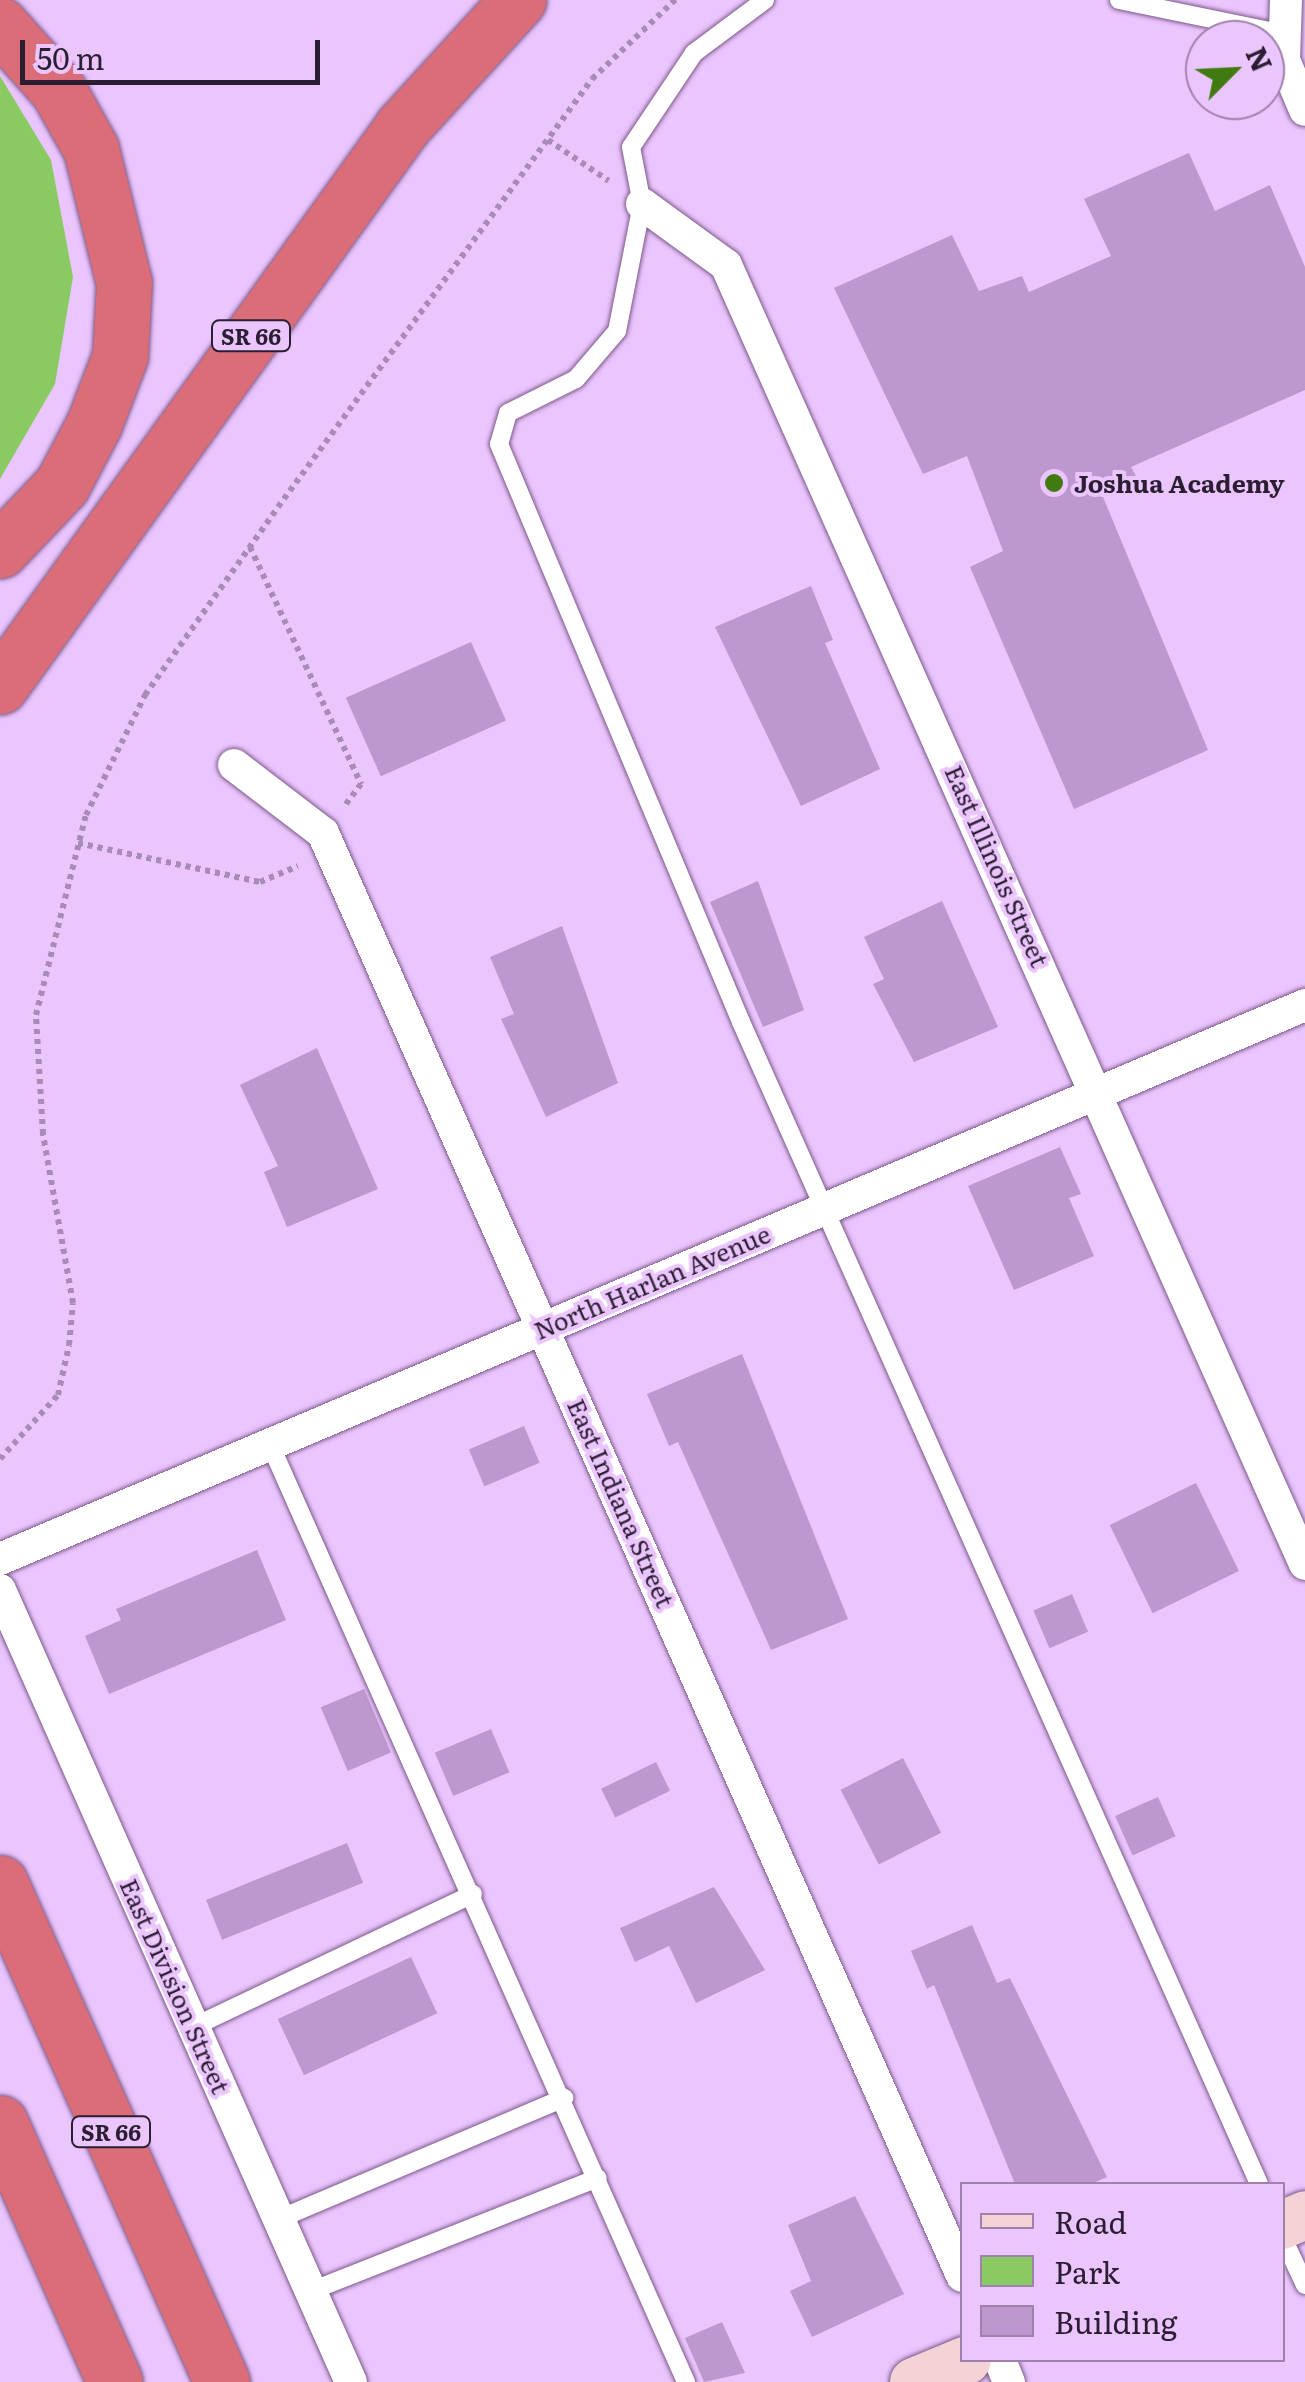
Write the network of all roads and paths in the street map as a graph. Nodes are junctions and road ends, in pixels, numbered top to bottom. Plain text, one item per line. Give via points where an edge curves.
1 (518, 0) edge
2 (675, 0) edge
3 (765, 0) edge
4 (1119, 0) edge
5 (1217, 20) edge
6 (0, 25) edge
7 (1285, 48) edge
8 (1305, 110) edge
9 (548, 140) junction
10 (642, 204) junction
11 (250, 547) junction
12 (0, 550) edge
13 (0, 686) edge
14 (234, 765) dead end
15 (324, 833) junction
16 (78, 843) junction
17 (293, 873) dead end
18 (1305, 1005) edge
19 (1097, 1094) junction
20 (824, 1209) junction
21 (543, 1328) junction
22 (270, 1444) junction
23 (0, 1459) edge
24 (0, 1559) edge
25 (1305, 1564) edge
26 (0, 1590) edge
27 (0, 1883) edge
28 (473, 1894) junction
29 (193, 2027) junction
30 (564, 2098) junction
31 (0, 2123) edge
32 (598, 2178) junction
33 (1259, 2182) edge
34 (279, 2220) junction
35 (1285, 2242) edge
36 (960, 2271) edge
37 (1305, 2284) edge
38 (310, 2290) junction
39 (962, 2362) edge
40 (115, 2382) edge
41 (222, 2382) edge
42 (351, 2382) edge
43 (686, 2382) edge
44 (914, 2382) edge

1 - 13 highway, SR 66 via 403,126
2 - 9 path via 592,79
3 - 10 lane via 694,53 630,147
4 - 5 lane
6 - 12 highway via 58,90 90,150 124,283 120,356 94,424 62,485
7 - 8 street
9 - 10 path
9 - 11 path
10 - 19 street, East Illinois Street via 726,265
10 - 20 lane via 617,331 576,379 508,413 499,444
11 - 15 path via 361,784
11 - 16 path via 145,695
14 - 15 street, East Indiana Street
15 - 21 street, East Indiana Street
16 - 17 path via 194,874 260,882
16 - 23 path via 36,1015 43,1134 72,1303 69,1344 58,1396
18 - 19 street, North Harlan Avenue
19 - 20 street, North Harlan Avenue
19 - 25 street, East Illinois Street
20 - 21 street, North Harlan Avenue
20 - 33 lane
21 - 22 street, North Harlan Avenue
21 - 36 street, East Indiana Street
22 - 24 street, North Harlan Avenue
22 - 28 lane
26 - 29 street, East Division Street
27 - 41 highway, SR 66
28 - 29 lane
28 - 30 lane
29 - 34 street, East Division Street
30 - 32 lane
30 - 34 lane
31 - 40 highway
32 - 38 lane
32 - 43 lane
34 - 38 street, East Division Street
35 - 37 lane
38 - 42 street, East Division Street
39 - 44 street

